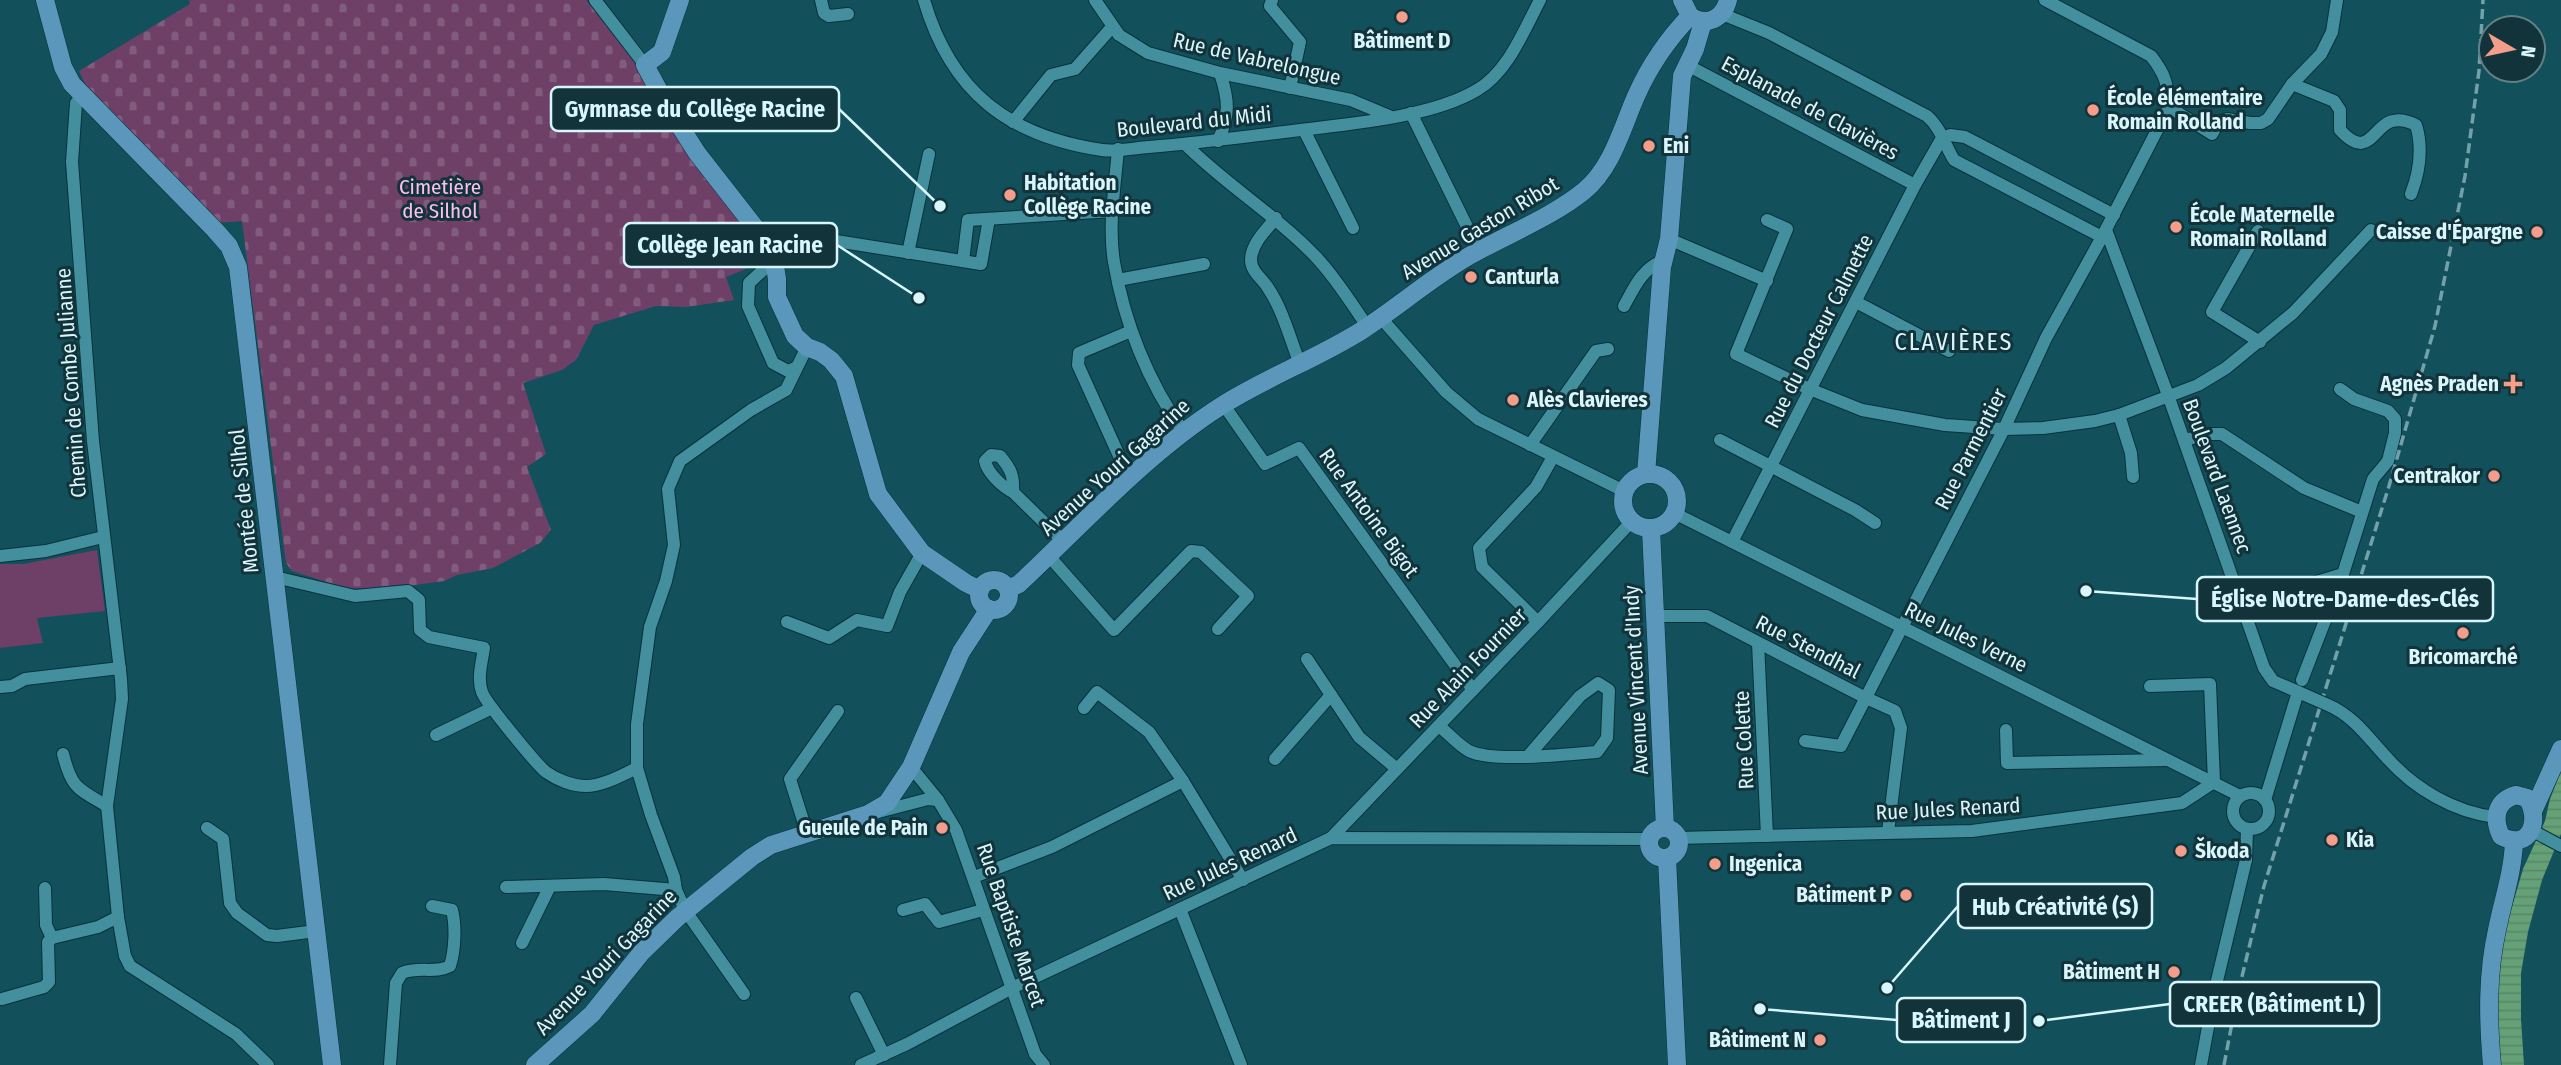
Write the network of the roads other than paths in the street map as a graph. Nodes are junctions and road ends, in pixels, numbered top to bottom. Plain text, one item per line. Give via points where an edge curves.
1 (45, 0) edge
2 (595, 0) edge
3 (680, 0) edge
4 (821, 0) edge
5 (924, 0) edge
6 (1095, 0) edge
7 (1272, 0) edge
8 (1540, 0) edge
9 (2045, 0) edge
10 (2337, 0) edge
11 (1725, 7) edge
12 (1692, 13) edge
13 (849, 14) dead end
14 (1112, 27) junction
15 (645, 65) junction
16 (1687, 65) junction
17 (1220, 74) junction
18 (2292, 84) junction
19 (1290, 88) junction
20 (82, 96) junction
21 (2169, 107) junction
22 (1411, 113) junction
23 (1389, 117) junction
24 (1013, 122) junction
25 (1304, 130) junction
26 (1942, 138) junction
27 (1218, 141) junction
28 (1185, 144) junction
29 (1118, 149) junction
30 (929, 154) dead end
31 (1914, 185) junction
32 (2411, 194) dead end
33 (1113, 211) junction
34 (2114, 215) junction
35 (1276, 218) junction
36 (989, 219) junction
37 (1768, 220) dead end
38 (1353, 228) dead end
39 (757, 230) junction
40 (2371, 230) dead end
41 (2258, 231) dead end
42 (2104, 233) junction
43 (1669, 239) junction
44 (1479, 251) junction
45 (908, 253) junction
46 (774, 260) junction
47 (963, 261) junction
48 (1662, 261) junction
49 (1204, 264) dead end
50 (1118, 280) junction
51 (1768, 281) junction
52 (1856, 302) junction
53 (1624, 306) dead end
54 (1374, 322) junction
55 (1131, 331) junction
56 (2260, 342) junction
57 (807, 346) junction
58 (1608, 349) dead end
59 (1723, 349) dead end
60 (1950, 351) dead end
61 (1736, 354) junction
62 (1300, 364) junction
63 (795, 368) junction
64 (1811, 389) junction
65 (2340, 389) dead end
66 (2168, 396) junction
67 (1223, 404) junction
68 (2119, 415) junction
69 (2004, 429) junction
70 (1183, 431) junction
71 (1720, 440) dead end
72 (2184, 440) junction
73 (1530, 445) junction
74 (1553, 457) junction
75 (1771, 466) junction
76 (1651, 475) junction
77 (2133, 477) dead end
78 (1129, 480) junction
79 (1624, 491) junction
80 (1013, 492) dead end
81 (2362, 512) junction
82 (1674, 513) junction
83 (1631, 522) junction
84 (1875, 523) dead end
85 (1651, 529) junction
86 (103, 537) junction
87 (1064, 542) junction
88 (1732, 542) junction
89 (922, 553) junction
90 (0, 556) edge
91 (1049, 556) junction
92 (2343, 574) junction
93 (275, 577) junction
94 (1008, 589) junction
95 (979, 590) junction
96 (2243, 604) junction
97 (989, 609) junction
98 (1656, 616) junction
99 (787, 622) dead end
100 (1538, 622) junction
101 (1902, 626) junction
102 (1218, 629) dead end
103 (1758, 643) junction
104 (1307, 659) dead end
105 (120, 668) junction
106 (2150, 686) dead end
107 (2300, 686) junction
108 (0, 687) edge
109 (1473, 690) junction
110 (1331, 695) junction
111 (1864, 697) junction
112 (492, 708) junction
113 (1084, 708) dead end
114 (838, 711) dead end
115 (1439, 726) junction
116 (2006, 730) dead end
117 (436, 735) dead end
118 (1805, 741) dead end
119 (2561, 750) edge
120 (63, 754) dead end
121 (1529, 755) junction
122 (1275, 759) dead end
123 (2169, 760) junction
124 (911, 767) junction
125 (637, 768) junction
126 (1397, 769) junction
127 (1183, 781) junction
128 (2214, 782) junction
129 (2240, 796) junction
130 (938, 800) junction
131 (2266, 800) junction
132 (2530, 803) junction
133 (107, 806) junction
134 (868, 814) junction
135 (2495, 817) junction
136 (207, 828) dead end
137 (2247, 829) junction
138 (1888, 832) junction
139 (2534, 832) junction
140 (807, 833) junction
141 (1671, 833) junction
142 (1767, 835) junction
143 (1331, 838) junction
144 (1649, 839) junction
145 (2514, 841) junction
146 (2560, 846) edge
147 (1667, 858) junction
148 (974, 877) junction
149 (1243, 880) junction
150 (550, 886) junction
151 (506, 887) dead end
152 (45, 888) dead end
153 (676, 890) junction
154 (432, 906) dead end
155 (1180, 909) junction
156 (685, 910) junction
157 (903, 910) dead end
158 (984, 910) junction
159 (118, 917) junction
160 (316, 931) junction
161 (52, 938) junction
162 (522, 943) dead end
163 (1012, 988) junction
164 (744, 994) dead end
165 (856, 998) dead end
166 (2, 999) dead end
167 (881, 1059) edge
168 (268, 1065) edge
169 (332, 1065) edge
170 (390, 1065) edge
171 (535, 1065) edge
172 (861, 1065) edge
173 (1044, 1065) edge
174 (1241, 1065) edge
175 (1677, 1065) edge
176 (2201, 1065) edge
177 (2492, 1065) edge

1 - 20 street, Montée de Silhol via 63,67
2 - 15 street
3 - 15 street via 662,52
4 - 13 street via 829,16
5 - 24 street, Boulevard du Midi via 958,75 983,102
6 - 14 street, Rue de Vabrelongue
7 - 19 street via 1270,6 1300,42
8 - 22 street, Boulevard du Midi via 1501,69 1478,90
9 - 21 street via 2151,56 2163,71
10 - 18 street via 2332,32 2321,54
11 - 12 street via 1714,20
11 - 26 street, Esplanade de Clavières via 1927,116 1937,124
12 - 16 street
12 - 44 street, Avenue Gaston Ribot via 1653,63 1617,144 1592,183 1566,204
14 - 17 street, Rue de Vabrelongue via 1148,53
14 - 24 street via 1075,68 1051,75
15 - 39 street via 697,153
16 - 31 street, Esplanade de Clavières
16 - 43 street via 1679,103
17 - 19 street, Rue de Vabrelongue
17 - 27 street via 1228,108
18 - 21 street via 2268,119 2261,123 2227,119 2219,122 2212,134
18 - 32 street via 2334,101 2340,110 2340,130 2358,143 2370,141 2392,119 2416,125 2420,138
19 - 23 street, Rue de Vabrelongue via 1350,100
20 - 86 street, Chemin de Combe Julianne via 76,103 72,162
20 - 93 street, Montée de Silhol via 215,230 234,255 242,280
21 - 34 street, Rue Parmentier
22 - 23 street, Boulevard du Midi
22 - 44 street
23 - 25 street, Boulevard du Midi
24 - 29 street, Boulevard du Midi via 1035,134
25 - 27 street, Boulevard du Midi
25 - 38 street
26 - 31 street, Rue du Docteur Calmette
26 - 34 street via 1965,137
26 - 42 street, Esplanade de Clavières via 1954,160
27 - 28 street, Boulevard du Midi
28 - 29 street, Boulevard du Midi
28 - 35 street
29 - 33 street
30 - 45 street
31 - 52 street, Rue du Docteur Calmette
33 - 36 street
33 - 50 street
34 - 42 street, Rue Parmentier
35 - 54 street
35 - 62 street via 1258,240 1251,258 1269,288
36 - 47 street via 968,220
36 - 47 street via 981,264
37 - 51 street via 1787,229
39 - 45 street
39 - 46 street
40 - 56 street
41 - 56 street via 2212,312
42 - 66 street, Boulevard Laennec
42 - 69 street, Rue Parmentier via 2046,338
43 - 48 street
43 - 51 street
43 - 76 street via 1672,268
44 - 54 street, Avenue Gaston Ribot
45 - 47 street
46 - 57 street via 777,297 795,336
46 - 63 street via 749,283 748,306 773,363 788,371
48 - 53 street via 1639,279
48 - 76 street
49 - 50 street
50 - 55 street
51 - 61 street
52 - 60 street
52 - 64 street, Rue du Docteur Calmette
54 - 62 street, Avenue Youri Gagarine
54 - 73 street via 1460,405
55 - 70 street via 1158,391
55 - 78 street via 1079,353 1077,359
56 - 66 street via 2198,385
57 - 63 street
57 - 89 street via 831,360 844,376 877,494
58 - 73 street via 1596,351
59 - 61 street
61 - 64 street
62 - 67 street, Avenue Youri Gagarine
63 - 125 street via 786,390 680,461 668,489 674,545 650,627 637,723
64 - 69 street via 1862,410 1945,425
64 - 75 street, Rue du Docteur Calmette
65 - 81 street via 2388,411 2395,419 2388,461 2373,479
66 - 68 street
66 - 72 street, Boulevard Laennec
67 - 70 street, Avenue Youri Gagarine
67 - 109 street, Rue Antoine Bigot via 1265,464 1298,448
68 - 69 street via 2063,426
68 - 77 street
69 - 101 street, Rue Parmentier
70 - 78 street, Avenue Youri Gagarine
71 - 75 street
72 - 81 street via 2222,434 2304,488
72 - 96 street, Boulevard Laennec
73 - 74 street
74 - 79 street
74 - 100 street via 1536,487 1479,548 1482,566
75 - 84 street
75 - 88 street, Rue du Docteur Calmette
76 - 79 street via 1637,477
76 - 82 street via 1672,485
78 - 87 street, Avenue Youri Gagarine
79 - 83 street via 1623,507
80 - 87 street
81 - 92 street
82 - 85 street via 1669,522
82 - 88 street, Rue Jules Verne
83 - 85 street
83 - 100 street, Rue Alain Fournier
85 - 98 street, Avenue Vincent d'Indy
86 - 90 street
86 - 105 street, Chemin de Combe Julianne
87 - 91 street, Avenue Youri Gagarine
88 - 101 street, Rue Jules Verne
89 - 95 street
89 - 99 street via 887,626 857,620 829,638
91 - 94 street, Avenue Youri Gagarine
91 - 102 street via 1114,630 1191,551 1201,552 1248,596
92 - 96 street
92 - 107 street
93 - 112 street via 355,596 408,591 419,600 420,630 429,637 484,648 482,692
93 - 160 street, Montée de Silhol
94 - 95 street via 994,580
94 - 97 street via 1004,606
95 - 97 street via 981,602
96 - 107 street, Boulevard Laennec via 2264,668 2273,681
97 - 124 street, Avenue Youri Gagarine via 961,652
98 - 103 street, Rue Stendhal via 1707,616
98 - 141 street, Avenue Vincent d'Indy
100 - 109 street, Rue Alain Fournier
101 - 111 street, Rue Stendhal
101 - 123 street, Rue Jules Verne
103 - 111 street, Rue Stendhal
103 - 142 street, Rue Colette
104 - 110 street
105 - 108 street via 25,679
105 - 133 street, Chemin de Combe Julianne via 122,699
106 - 128 street via 2210,684
107 - 131 street
107 - 135 street, Boulevard Laennec, bridge via 2312,698 2351,718 2414,784 2438,799
109 - 115 street, Rue Alain Fournier
110 - 122 street
110 - 126 street via 1359,737
111 - 118 street via 1840,746
111 - 138 street via 1895,711 1901,728
112 - 117 street
112 - 125 street via 545,771 567,783 587,786
113 - 127 street via 1097,692 1149,732
114 - 140 street via 790,779
115 - 121 street via 1470,751 1500,757
115 - 126 street, Rue Alain Fournier
116 - 123 street via 2007,763
119 - 132 street
120 - 133 street via 70,780
121 - 121 street via 1597,752 1607,738 1609,690 1598,683 1580,696
123 - 128 street, Rue Jules Verne
124 - 130 street, Rue Baptiste Marcet
124 - 134 street, Avenue Youri Gagarine via 887,803
125 - 153 street
126 - 143 street, Rue Alain Fournier
127 - 148 street via 1052,847
127 - 149 street
128 - 129 street, Rue Jules Verne
128 - 138 street, Rue Jules Renard via 2182,803 1972,831
129 - 131 street via 2254,793
129 - 137 street via 2233,814
130 - 134 street
130 - 148 street, Rue Baptiste Marcet via 956,830
131 - 137 street via 2269,817 2256,829
132 - 135 street via 2510,796 2498,806
132 - 139 street
133 - 159 street, Chemin de Combe Julianne
134 - 140 street, Avenue Youri Gagarine
135 - 145 street via 2501,836
136 - 160 street via 223,839 230,902 237,913 267,935
137 - 176 street via 2246,860
138 - 142 street, Rue Jules Renard
139 - 145 street
139 - 146 street
140 - 156 street, Avenue Youri Gagarine via 771,845
141 - 142 street, Rue Jules Renard
141 - 144 street via 1658,829
141 - 147 street via 1677,850
143 - 144 street, Rue Jules Renard
143 - 149 street, Rue Jules Renard
144 - 147 street via 1655,856
145 - 177 street via 2490,976
147 - 175 street
148 - 158 street, Rue Baptiste Marcet
149 - 155 street, Rue Jules Renard
150 - 151 street, Avenue Youri Gagarine
150 - 153 street, Avenue Youri Gagarine via 604,884
150 - 162 street
152 - 161 street via 46,925
153 - 156 street
154 - 170 street via 452,910 450,967 402,972 396,983
155 - 163 street, Rue Jules Renard
155 - 174 street
156 - 164 street
156 - 171 street, Avenue Youri Gagarine via 641,953 592,1014
157 - 158 street via 925,904 939,922
158 - 163 street, Rue Baptiste Marcet
159 - 161 street
159 - 168 street, Chemin de Combe Julianne via 130,966 236,1034
160 - 169 street, Montée de Silhol
161 - 166 street via 47,949 49,982
163 - 167 street, Rue Jules Renard
163 - 173 street, Rue Baptiste Marcet via 1035,1054
165 - 167 street
167 - 172 street, Rue Jules Renard

